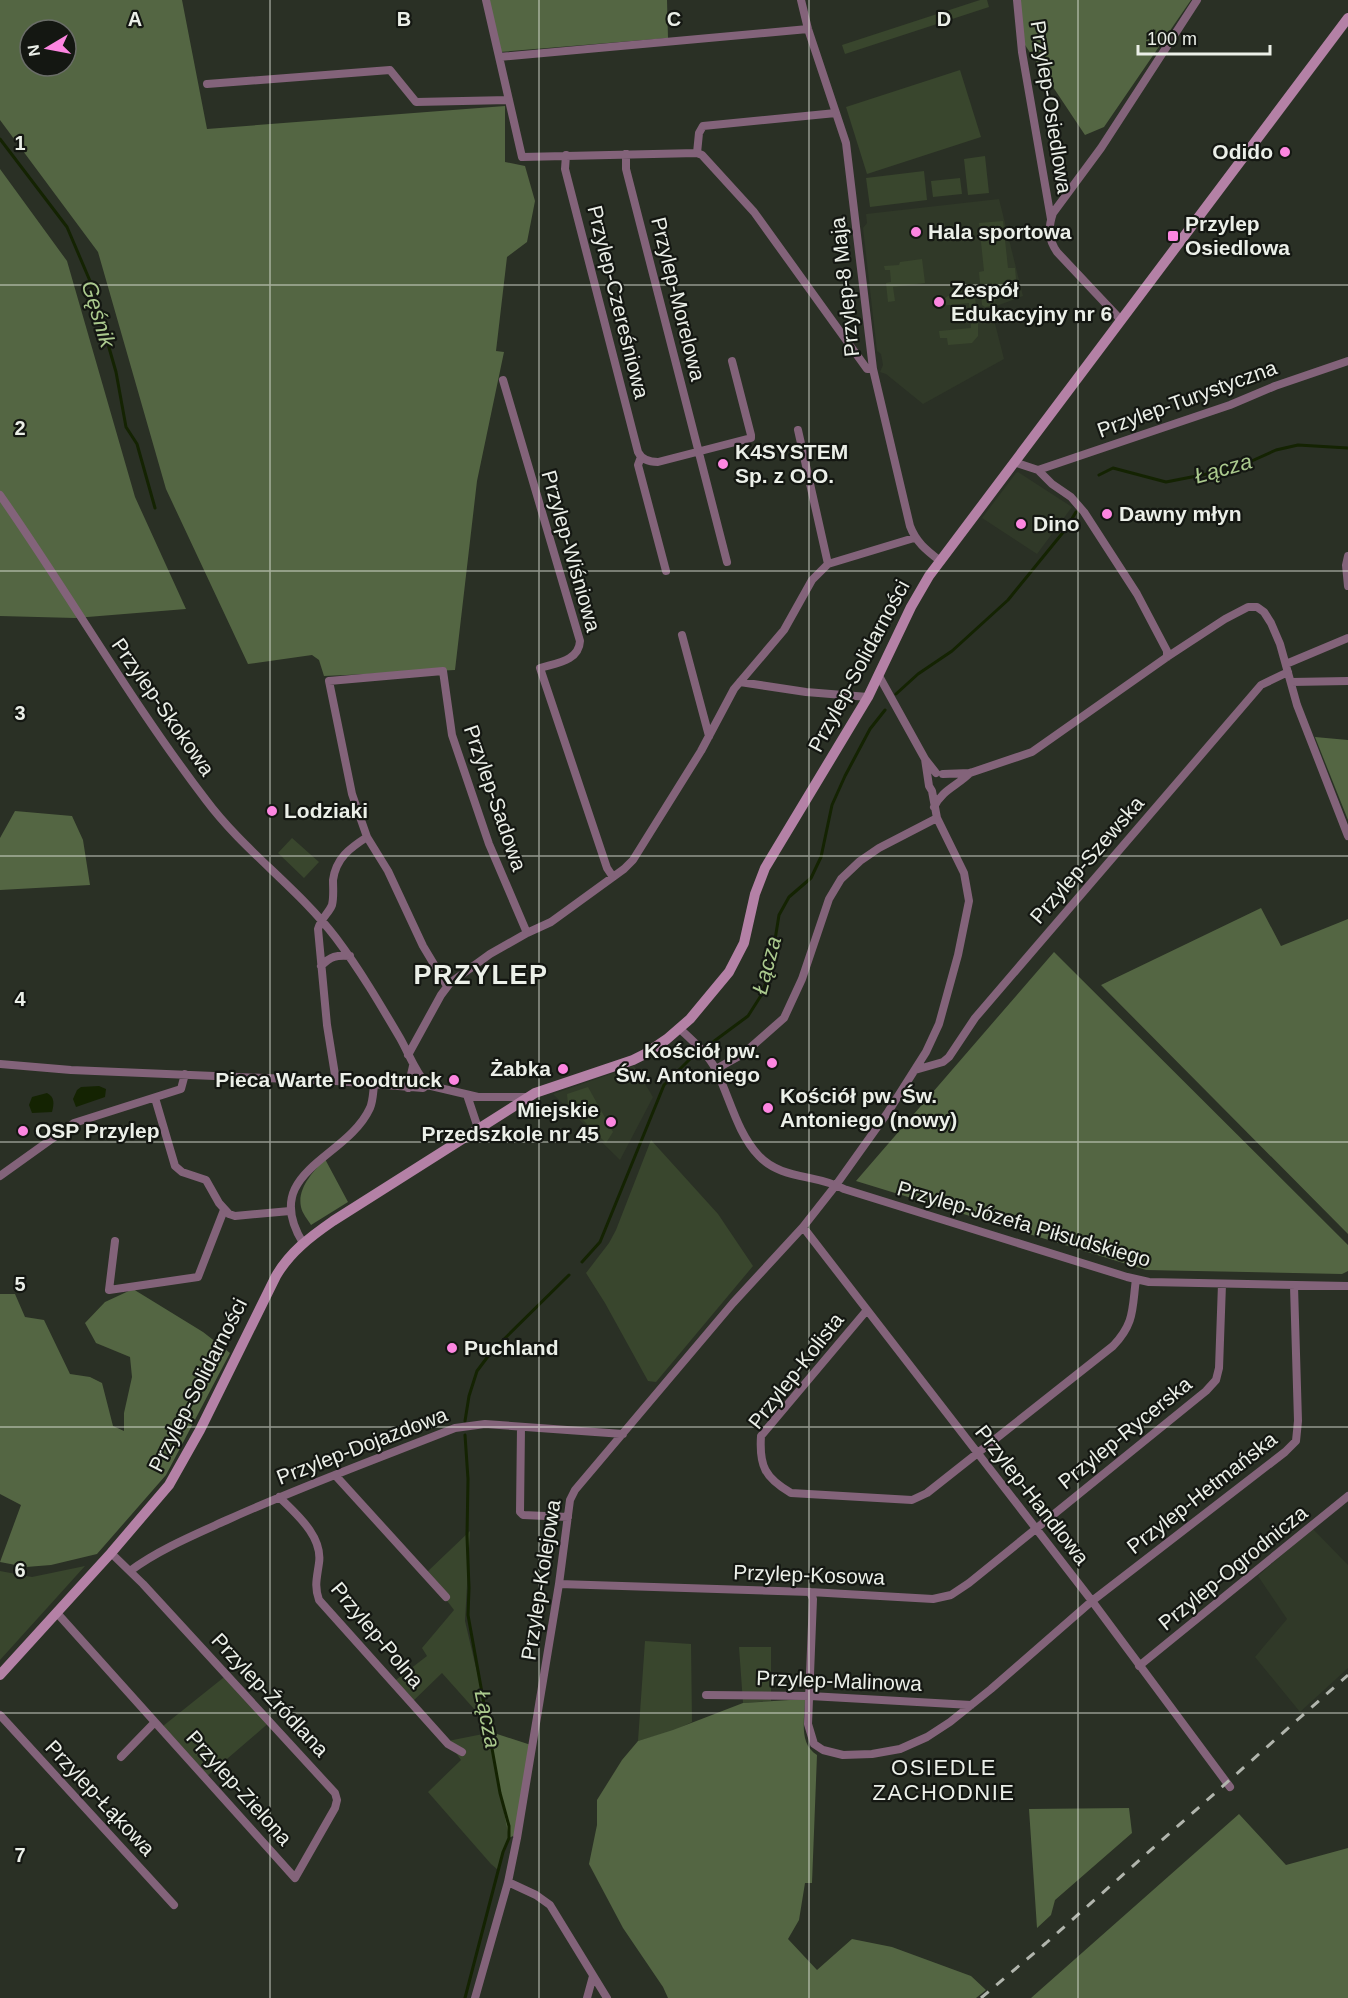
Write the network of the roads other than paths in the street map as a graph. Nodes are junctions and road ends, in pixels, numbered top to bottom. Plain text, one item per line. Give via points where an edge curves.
1 (486, 0) edge
2 (801, 0) edge
3 (1017, 0) edge
4 (1197, 0) edge
5 (1346, 26) edge
6 (808, 29) junction
7 (499, 57) junction
8 (207, 84) dead end
9 (509, 100) junction
10 (836, 113) junction
11 (697, 153) junction
12 (626, 154) junction
13 (566, 155) junction
14 (1051, 219) junction
15 (1120, 320) junction
16 (732, 361) dead end
17 (1348, 361) edge
18 (873, 369) junction
19 (503, 380) dead end
20 (798, 430) dead end
21 (699, 451) junction
22 (641, 458) junction
23 (1014, 462) junction
24 (1038, 470) junction
25 (0, 495) edge
26 (914, 538) junction
27 (1348, 556) edge
28 (939, 561) junction
29 (727, 562) dead end
30 (828, 564) junction
31 (666, 572) dead end
32 (1348, 586) edge
33 (682, 635) dead end
34 (1348, 638) edge
35 (1167, 657) junction
36 (1287, 668) junction
37 (879, 676) junction
38 (1348, 681) edge
39 (740, 682) junction
40 (1291, 682) junction
41 (868, 697) junction
42 (709, 736) junction
43 (970, 773) junction
44 (936, 775) junction
45 (949, 788) junction
46 (936, 793) junction
47 (937, 818) junction
48 (1348, 836) edge
49 (368, 837) junction
50 (613, 877) junction
51 (321, 919) junction
52 (527, 933) junction
53 (350, 956) junction
54 (321, 966) junction
55 (447, 986) junction
56 (680, 1029) junction
57 (408, 1055) junction
58 (0, 1064) edge
59 (414, 1066) junction
60 (716, 1070) junction
61 (915, 1070) junction
62 (185, 1074) junction
63 (336, 1081) junction
64 (374, 1085) junction
65 (427, 1085) junction
66 (408, 1088) junction
67 (467, 1095) junction
68 (527, 1097) junction
69 (155, 1098) junction
70 (478, 1128) junction
71 (0, 1176) edge
72 (836, 1185) junction
73 (224, 1210) junction
74 (290, 1211) junction
75 (803, 1227) junction
76 (115, 1241) dead end
77 (303, 1242) junction
78 (1136, 1279) junction
79 (1222, 1284) junction
80 (1294, 1286) junction
81 (1348, 1286) edge
82 (867, 1310) junction
83 (521, 1427) junction
84 (623, 1434) junction
85 (977, 1453) junction
86 (335, 1475) junction
87 (1348, 1496) edge
88 (279, 1497) junction
89 (568, 1516) junction
90 (1035, 1529) junction
91 (111, 1553) junction
92 (130, 1571) junction
93 (559, 1584) junction
94 (810, 1592) junction
95 (446, 1597) dead end
96 (1092, 1601) junction
97 (57, 1613) junction
98 (1139, 1666) junction
99 (0, 1675) edge
100 (706, 1695) dead end
101 (810, 1696) junction
102 (971, 1705) junction
103 (0, 1715) edge
104 (155, 1722) junction
105 (462, 1752) dead end
106 (121, 1757) dead end
107 (1230, 1787) dead end
108 (295, 1878) joint
109 (508, 1882) junction
110 (174, 1905) dead end
111 (593, 1976) junction
112 (475, 1998) edge
113 (586, 1998) edge
114 (607, 1998) edge

1 - 7 street
2 - 6 street, Przylep-8 Maja
3 - 14 street, Przylep-Osiedlowa via 1022,52
4 - 14 street, Przylep-Osiedlowa
5 - 15 main road, Przylep-Solidarności
6 - 7 street
6 - 10 street, Przylep-8 Maja
7 - 9 street
8 - 9 street via 390,70 416,102
9 - 13 street via 522,157
10 - 11 street via 703,126
10 - 18 street, Przylep-8 Maja via 851,176
11 - 12 street
11 - 18 street via 746,203 867,369
12 - 13 street
12 - 21 street, Przylep-Morelowa via 626,169
13 - 22 street, Przylep-Czereśniowa via 565,169
14 - 15 street, Przylep-Osiedlowa via 1049,236 1056,252
15 - 23 main road, Przylep-Solidarności
16 - 21 street via 751,438
17 - 24 street, Przylep-Turystyczna
18 - 26 street, Przylep-8 Maja
19 - 50 street, Przylep-Wiśniowa via 580,641 580,650 574,657 540,668
20 - 30 street
21 - 22 street via 658,462
21 - 29 street, Przylep-Morelowa
22 - 31 street, Przylep-Czereśniowa via 638,465
23 - 24 street
23 - 28 main road, Przylep-Solidarności
24 - 35 street via 1071,496 1084,512 1138,596
25 - 51 street, Przylep-Skokowa via 151,724 206,800 232,832
26 - 28 street
26 - 30 street
27 - 32 street
28 - 37 main road, Przylep-Solidarności via 911,607
30 - 39 street via 812,580 784,630
33 - 42 street
34 - 36 street, Przylep-Szewska
35 - 36 street via 1242,610 1257,607 1271,623
35 - 43 street via 1032,752
36 - 40 street
36 - 61 street, Przylep-Szewska via 1262,685 975,1018 949,1057
37 - 41 main road, Przylep-Solidarności
37 - 44 street
38 - 40 street
39 - 41 street
39 - 42 street
40 - 48 street
41 - 56 main road, Przylep-Solidarności via 765,867 744,943 729,972
42 - 50 street via 639,852
43 - 44 street
43 - 45 street
44 - 45 street via 948,778
44 - 46 street via 929,786
45 - 46 street
46 - 47 street
47 - 60 street via 879,848 842,879 830,899 784,1018 743,1054
47 - 61 street via 964,873 969,901 939,1023
49 - 51 street via 339,861 331,906
49 - 52 street, Przylep-Sadowa via 352,794 329,681 443,671 452,735 489,844
49 - 55 street
50 - 52 street via 551,922
51 - 53 street, Przylep-Skokowa
51 - 54 street
52 - 55 street via 483,958
53 - 54 street via 330,957
53 - 57 street, Przylep-Skokowa
54 - 63 street
55 - 57 street
56 - 60 street, Przylep-Józefa Piłsudskiego
56 - 68 main road, Przylep-Solidarności via 645,1054
57 - 59 street, Przylep-Skokowa
58 - 62 street
59 - 65 street, Przylep-Skokowa
59 - 66 street
60 - 72 street, Przylep-Józefa Piłsudskiego via 740,1126 760,1157 775,1167
61 - 72 street
62 - 63 street
62 - 69 street via 181,1089
63 - 64 street
64 - 66 street
64 - 74 street via 366,1114 310,1168 296,1186
65 - 66 street
65 - 67 street
67 - 68 street
67 - 70 street
68 - 70 main road, Przylep-Solidarności
69 - 71 street via 74,1123
69 - 73 street via 175,1166 206,1180
70 - 77 main road, Przylep-Solidarności
72 - 75 street, Przylep-Kolejowa
72 - 78 street, Przylep-Józefa Piłsudskiego
73 - 74 street via 235,1216
73 - 76 street via 198,1277 109,1290
74 - 77 street
75 - 82 street, Przylep-Handlowa
75 - 84 street, Przylep-Kolejowa
77 - 91 main road, Przylep-Solidarności via 276,1276 180,1468
78 - 79 street, Przylep-Józefa Piłsudskiego
78 - 85 street, Przylep-Kolista via 1132,1318 1124,1334
79 - 80 street, Przylep-Józefa Piłsudskiego
79 - 90 street, Przylep-Rycerska via 1216,1380
80 - 81 street, Przylep-Józefa Piłsudskiego
80 - 96 street, Przylep-Hetmańska via 1296,1442
82 - 85 street, Przylep-Handlowa
82 - 85 street, Przylep-Kolista via 761,1436 760,1455 765,1472 776,1485 791,1493 912,1500 927,1493
83 - 84 street, Przylep-Dojazdowa
83 - 86 street, Przylep-Dojazdowa via 485,1424 456,1428
83 - 89 street via 520,1512
84 - 89 street, Przylep-Kolejowa via 575,1490
85 - 90 street, Przylep-Handlowa
86 - 88 street, Przylep-Dojazdowa
86 - 95 street
87 - 98 street, Przylep-Ogrodnicza
88 - 92 street, Przylep-Dojazdowa via 209,1528
88 - 105 street, Przylep-Polna via 315,1539 319,1562 315,1588 319,1600 448,1744
89 - 93 street, Przylep-Kolejowa
90 - 94 street, Przylep-Kosowa via 951,1595 933,1599
90 - 96 street, Przylep-Handlowa
91 - 92 street, Przylep-Źródlana
91 - 97 main road, Przylep-Solidarności
92 - 108 street, Przylep-Źródlana via 335,1793 335,1808
93 - 94 street, Przylep-Kosowa
93 - 109 street, Przylep-Kolejowa
94 - 101 street
96 - 98 street, Przylep-Handlowa
96 - 102 street
97 - 99 main road, Przylep-Solidarności
97 - 104 street, Przylep-Zielona
98 - 107 street, Przylep-Handlowa
100 - 101 street, Przylep-Malinowa
101 - 102 street, Przylep-Malinowa
101 - 102 street via 808,1724 814,1744 843,1755 900,1749 927,1737
103 - 110 street, Przylep-Łąkowa
104 - 106 street
104 - 108 street, Przylep-Zielona
109 - 111 street via 550,1905
109 - 112 street, Przylep-Kolejowa
111 - 113 street
111 - 114 street

